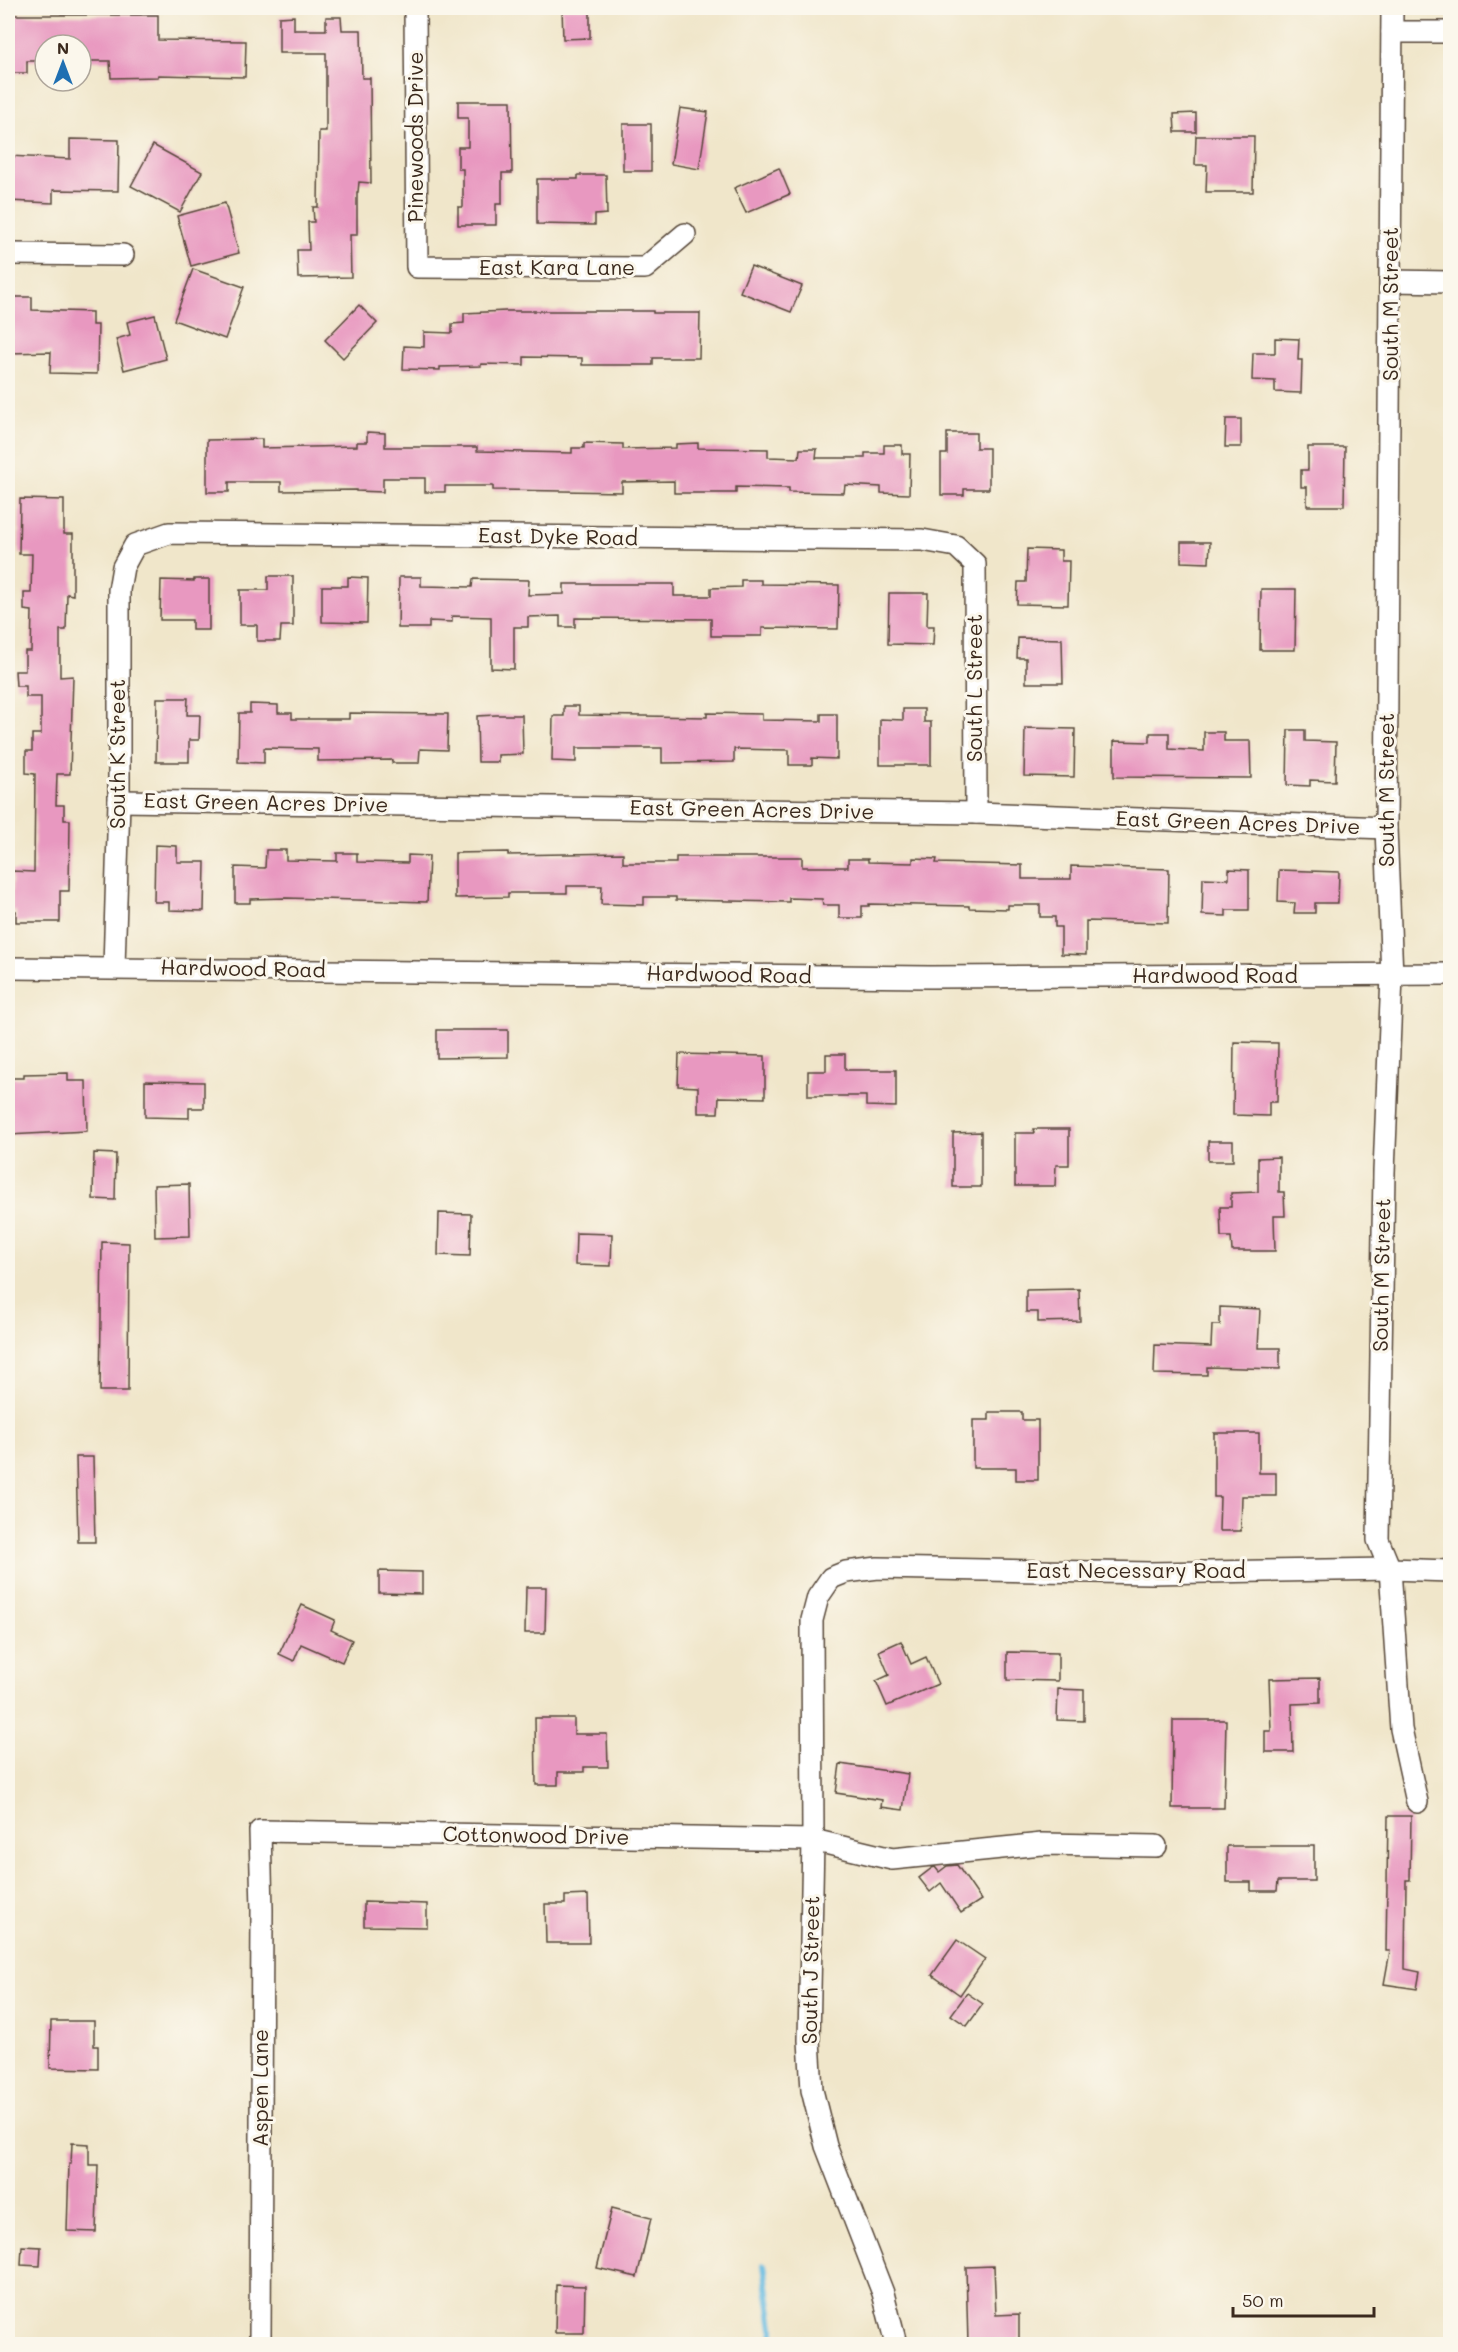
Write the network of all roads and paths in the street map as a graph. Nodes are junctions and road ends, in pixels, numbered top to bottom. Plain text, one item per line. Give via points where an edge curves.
1 (415, 8) edge
2 (1392, 8) edge
3 (1392, 32) junction
4 (1450, 32) edge
5 (685, 234) dead end
6 (8, 254) edge
7 (123, 255) dead end
8 (417, 267) joint
9 (1391, 281) junction
10 (1450, 282) edge
11 (135, 545) joint
12 (975, 564) joint
13 (119, 801) junction
14 (976, 813) junction
15 (1386, 828) junction
16 (114, 967) junction
17 (8, 968) edge
18 (1450, 975) edge
19 (1392, 976) junction
20 (1390, 1569) junction
21 (1450, 1571) edge
22 (825, 1584) joint
23 (1417, 1802) dead end
24 (260, 1831) joint
25 (813, 1840) junction
26 (1156, 1846) dead end
27 (260, 2344) edge
28 (896, 2344) edge

1 - 8 street, Pinewoods Drive
2 - 3 street, South M Street
3 - 4 street
3 - 9 street, South M Street
5 - 8 street, East Kara Lane via 645,268
6 - 7 street
9 - 10 street
9 - 15 street, South M Street
11 - 12 street, East Dyke Road via 169,533 922,540 956,546
11 - 13 street, South K Street via 123,567 119,590
12 - 14 street, South L Street
13 - 14 street, East Green Acres Drive
13 - 16 street, South K Street
14 - 15 street, East Green Acres Drive
15 - 19 street, South M Street
16 - 17 street, Hardwood Road
16 - 19 street, Hardwood Road via 930,977
18 - 19 street, Hardwood Road
19 - 20 street, South M Street via 1378,1487 1378,1539
20 - 21 street, East Necessary Road
20 - 22 street, East Necessary Road via 1151,1573 878,1568 846,1572
20 - 23 street, South M Street via 1401,1729
22 - 25 street, South J Street via 812,1620
24 - 25 street, Cottonwood Drive
24 - 27 street, Aspen Lane
25 - 26 street, Cottonwood Drive via 892,1859 1042,1844
25 - 28 street, South J Street via 809,2040 812,2090 826,2146 883,2293

